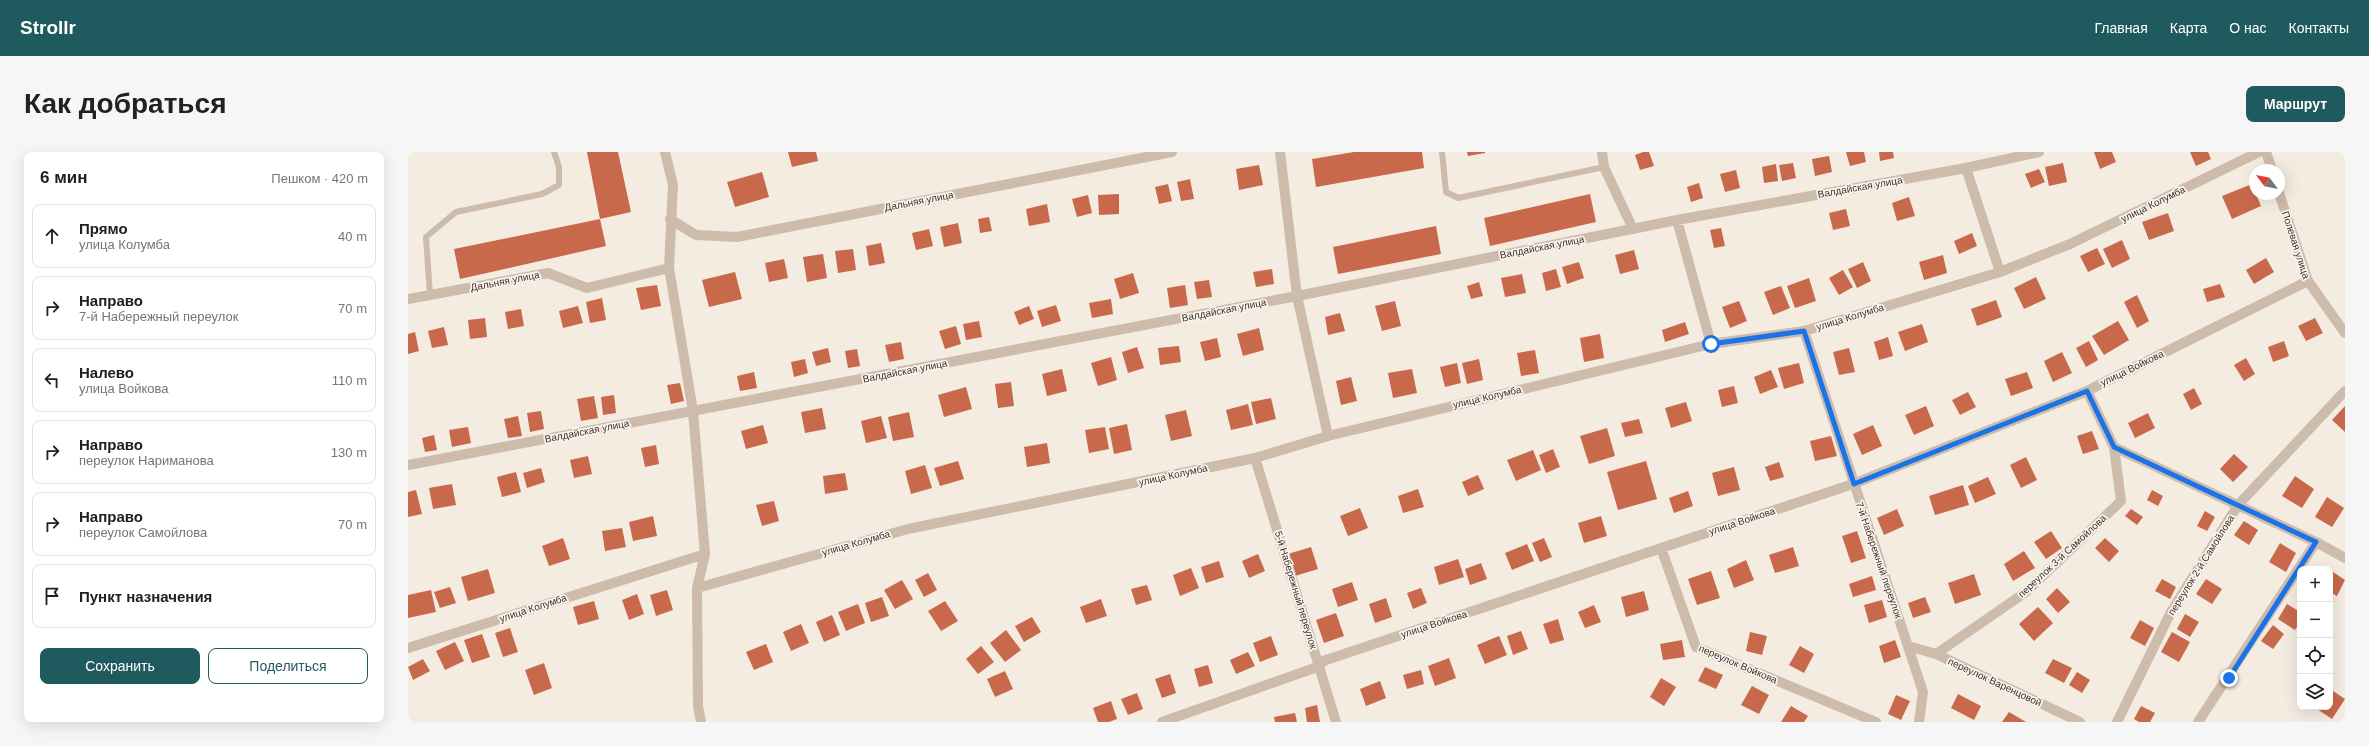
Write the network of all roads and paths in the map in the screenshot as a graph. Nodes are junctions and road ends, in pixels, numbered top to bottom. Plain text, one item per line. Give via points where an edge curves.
1 (554, 152) edge
2 (665, 152) edge
3 (1172, 152) edge
4 (1280, 152) edge
5 (1442, 152) edge
6 (1602, 152) edge
7 (2039, 152) edge
8 (2259, 152) edge
9 (2266, 152) edge
10 (2270, 164) edge
11 (1604, 168) junction
12 (1966, 168) junction
13 (2281, 200) edge
14 (670, 219) junction
15 (1677, 220) junction
16 (1633, 229) junction
17 (669, 268) junction
18 (2000, 272) junction
19 (2308, 281) junction
20 (430, 295) junction
21 (1297, 296) junction
22 (408, 299) edge
23 (1804, 331) junction
24 (2345, 333) edge
25 (1711, 344) junction
26 (2087, 391) junction
27 (2345, 391) edge
28 (693, 411) junction
29 (1328, 436) junction
30 (2114, 447) junction
31 (1255, 458) junction
32 (408, 465) edge
33 (1854, 484) junction
34 (2238, 505) junction
35 (2316, 542) junction
36 (1661, 548) junction
37 (705, 554) junction
38 (2345, 558) edge
39 (697, 588) junction
40 (1908, 646) junction
41 (408, 648) edge
42 (1936, 654) junction
43 (1320, 666) junction
44 (701, 722) edge
45 (1162, 722) edge
46 (1336, 722) edge
47 (1876, 722) edge
48 (1919, 722) edge
49 (2080, 722) edge
50 (2117, 722) edge
51 (2198, 722) edge

1 - 20 lane via 559,166 559,185 542,194 456,212 426,238
2 - 14 street via 673,185
3 - 14 street, Дальняя улица via 737,237 696,235
4 - 21 street
5 - 11 lane via 1446,192 1458,198
6 - 11 street
7 - 12 street, Валдайская улица
8 - 18 street, улица Колумба via 2070,244
9 - 10 street
11 - 16 street
12 - 15 street, Валдайская улица
12 - 18 street
13 - 19 street, Полевая улица
14 - 17 street
15 - 16 street, Валдайская улица
15 - 25 street
16 - 21 street, Валдайская улица
17 - 20 street, Дальняя улица via 587,288 548,273
17 - 28 street
18 - 23 street, улица Колумба
19 - 24 street, Полевая улица
19 - 26 street, улица Войкова
20 - 22 street, Дальняя улица
21 - 28 street, Валдайская улица
21 - 29 street
23 - 25 street, улица Колумба
23 - 33 street, 7-й Набережный переулок
25 - 29 street, улица Колумба
26 - 30 street
26 - 33 street, улица Войкова
27 - 34 street, переулок 2-й Самойлова
28 - 32 street, Валдайская улица
28 - 37 street
29 - 31 street, улица Колумба
30 - 34 street
30 - 42 street, переулок 3-й Самойлова via 2121,500 2026,592
31 - 39 street, улица Колумба via 908,529
31 - 43 street, 5-й Набережный переулок
33 - 36 street, улица Войкова
33 - 40 street, 7-й Набережный переулок
34 - 35 street
34 - 50 street, переулок 2-й Самойлова via 2171,612
35 - 38 street
35 - 51 street
36 - 43 street, улица Войкова via 1324,661
36 - 47 street, переулок Войкова via 1696,647
37 - 39 street
37 - 41 street, улица Колумба
39 - 44 street via 698,706
40 - 42 street, переулок Варенцовой
40 - 48 street, 7-й Набережный переулок via 1923,692
42 - 49 street, переулок Варенцовой
43 - 45 street, улица Войкова
43 - 46 street, 5-й Набережный переулок

